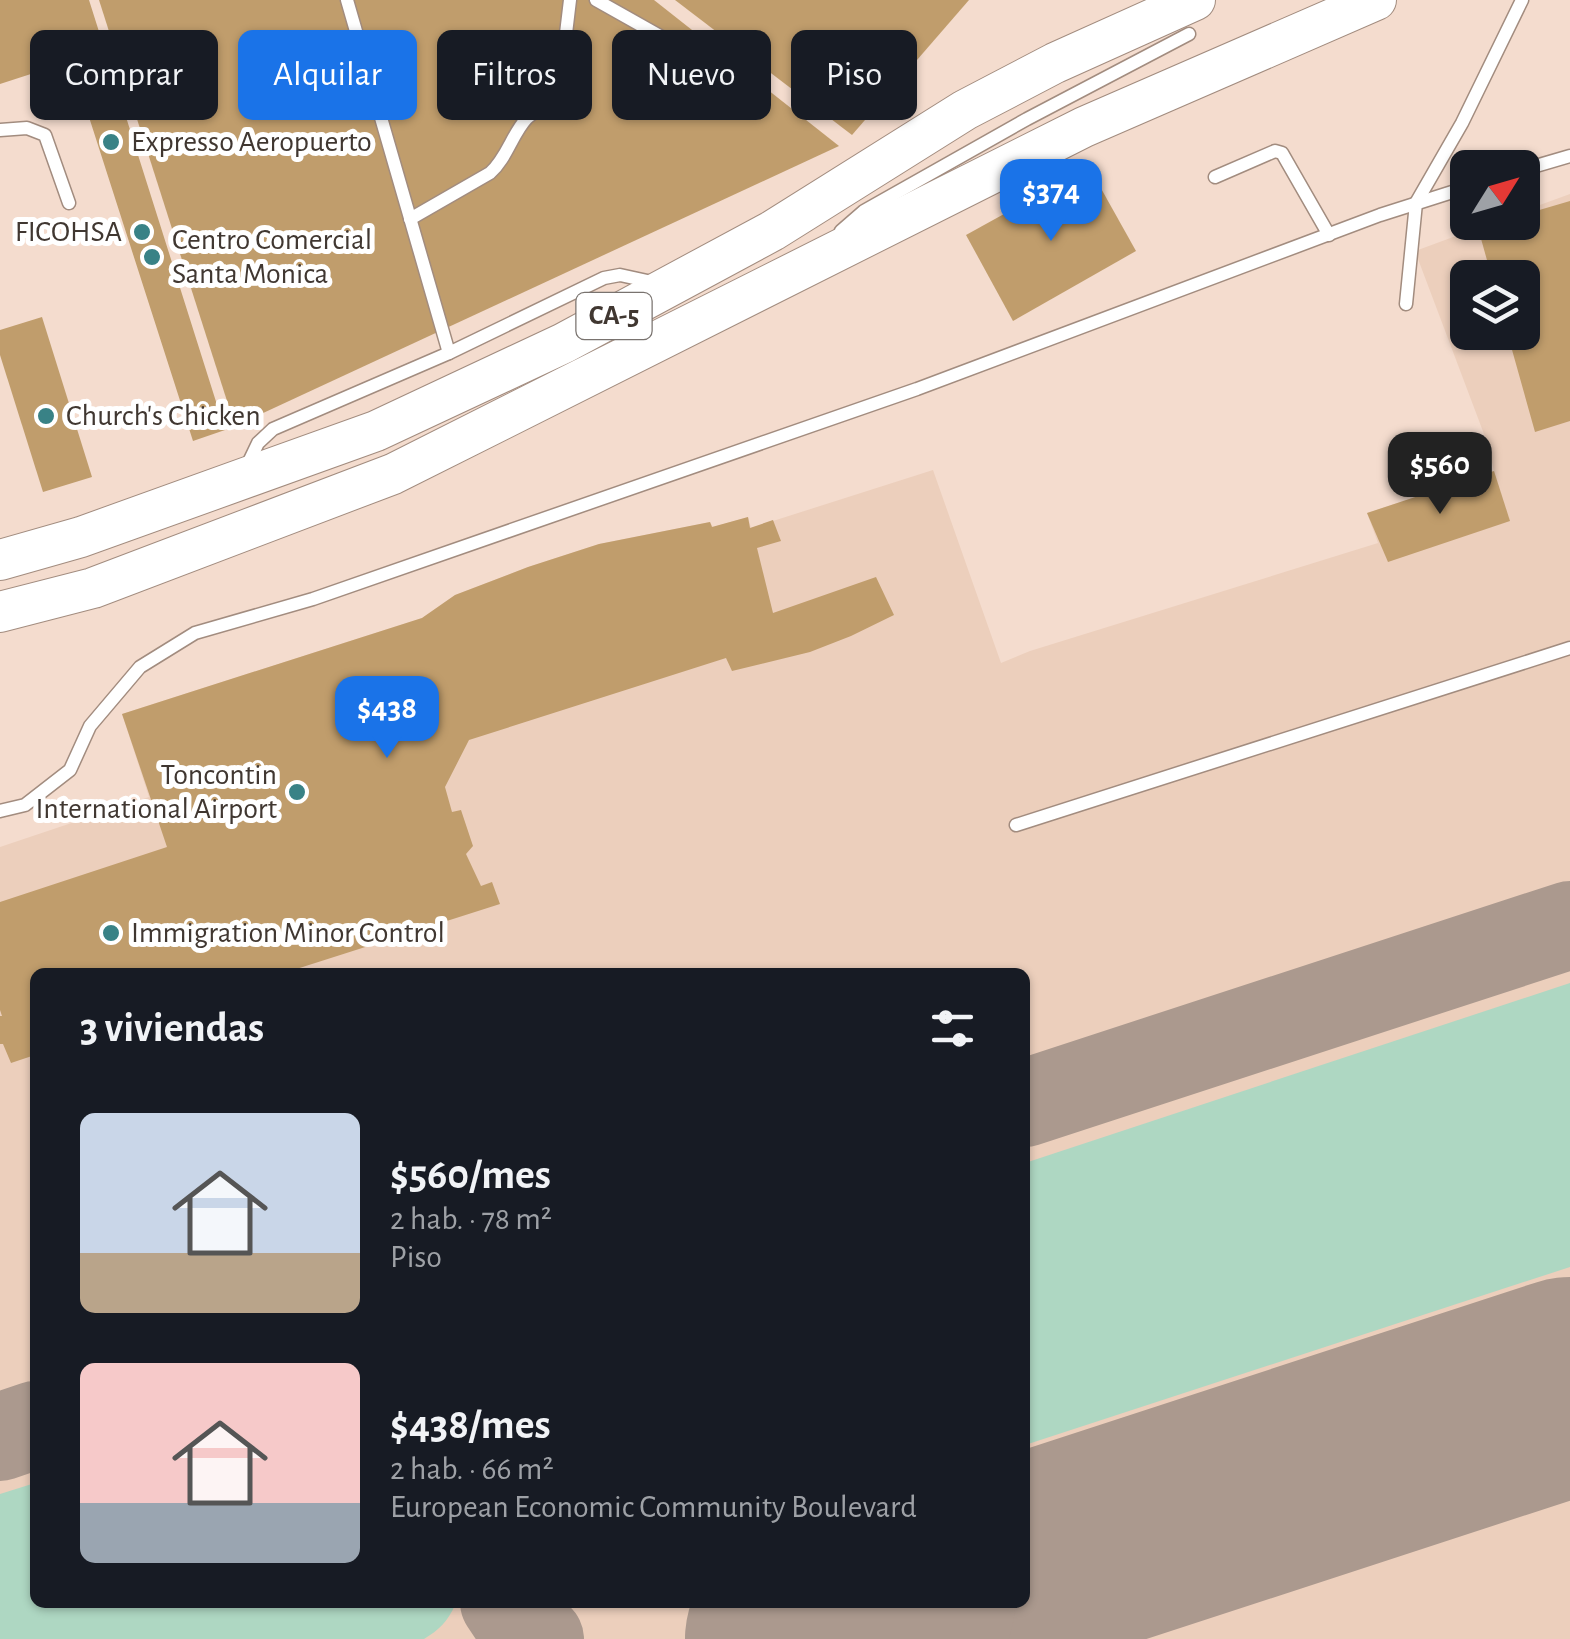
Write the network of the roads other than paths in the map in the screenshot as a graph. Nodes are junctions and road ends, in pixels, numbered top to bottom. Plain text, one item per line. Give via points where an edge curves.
1 (348, 0) edge
2 (570, 0) edge
3 (596, 0) edge
4 (1376, 0) edge
5 (1522, 0) edge
6 (1192, 17) edge
7 (650, 30) edge
8 (0, 130) edge
9 (1570, 156) edge
10 (1540, 165) edge
11 (1215, 177) dead end
12 (1450, 193) edge
13 (68, 203) dead end
14 (1416, 203) junction
15 (410, 219) junction
16 (1329, 235) junction
17 (790, 276) junction
18 (670, 286) junction
19 (1406, 304) dead end
20 (449, 353) junction
21 (240, 480) junction
22 (0, 560) edge
23 (0, 612) edge
24 (1570, 648) edge
25 (0, 811) edge
26 (1016, 825) dead end

1 - 15 lane
2 - 15 lane via 554,100 527,119 490,173
3 - 7 lane
4 - 17 main road, CA-5 via 1084,127
5 - 14 lane
6 - 17 lane via 864,211
6 - 18 main road, CA-5 via 1055,63
8 - 13 lane via 45,135
9 - 10 lane
11 - 16 lane via 1282,152
12 - 14 lane
14 - 16 lane
14 - 19 lane
15 - 20 lane
16 - 25 lane via 864,408 195,633 140,666 90,726 70,770 25,805
17 - 23 main road, CA-5 via 393,474 93,588
18 - 20 lane via 611,276
18 - 21 main road, CA-5 via 376,432
20 - 21 lane via 273,429
21 - 22 main road, CA-5
24 - 26 lane

